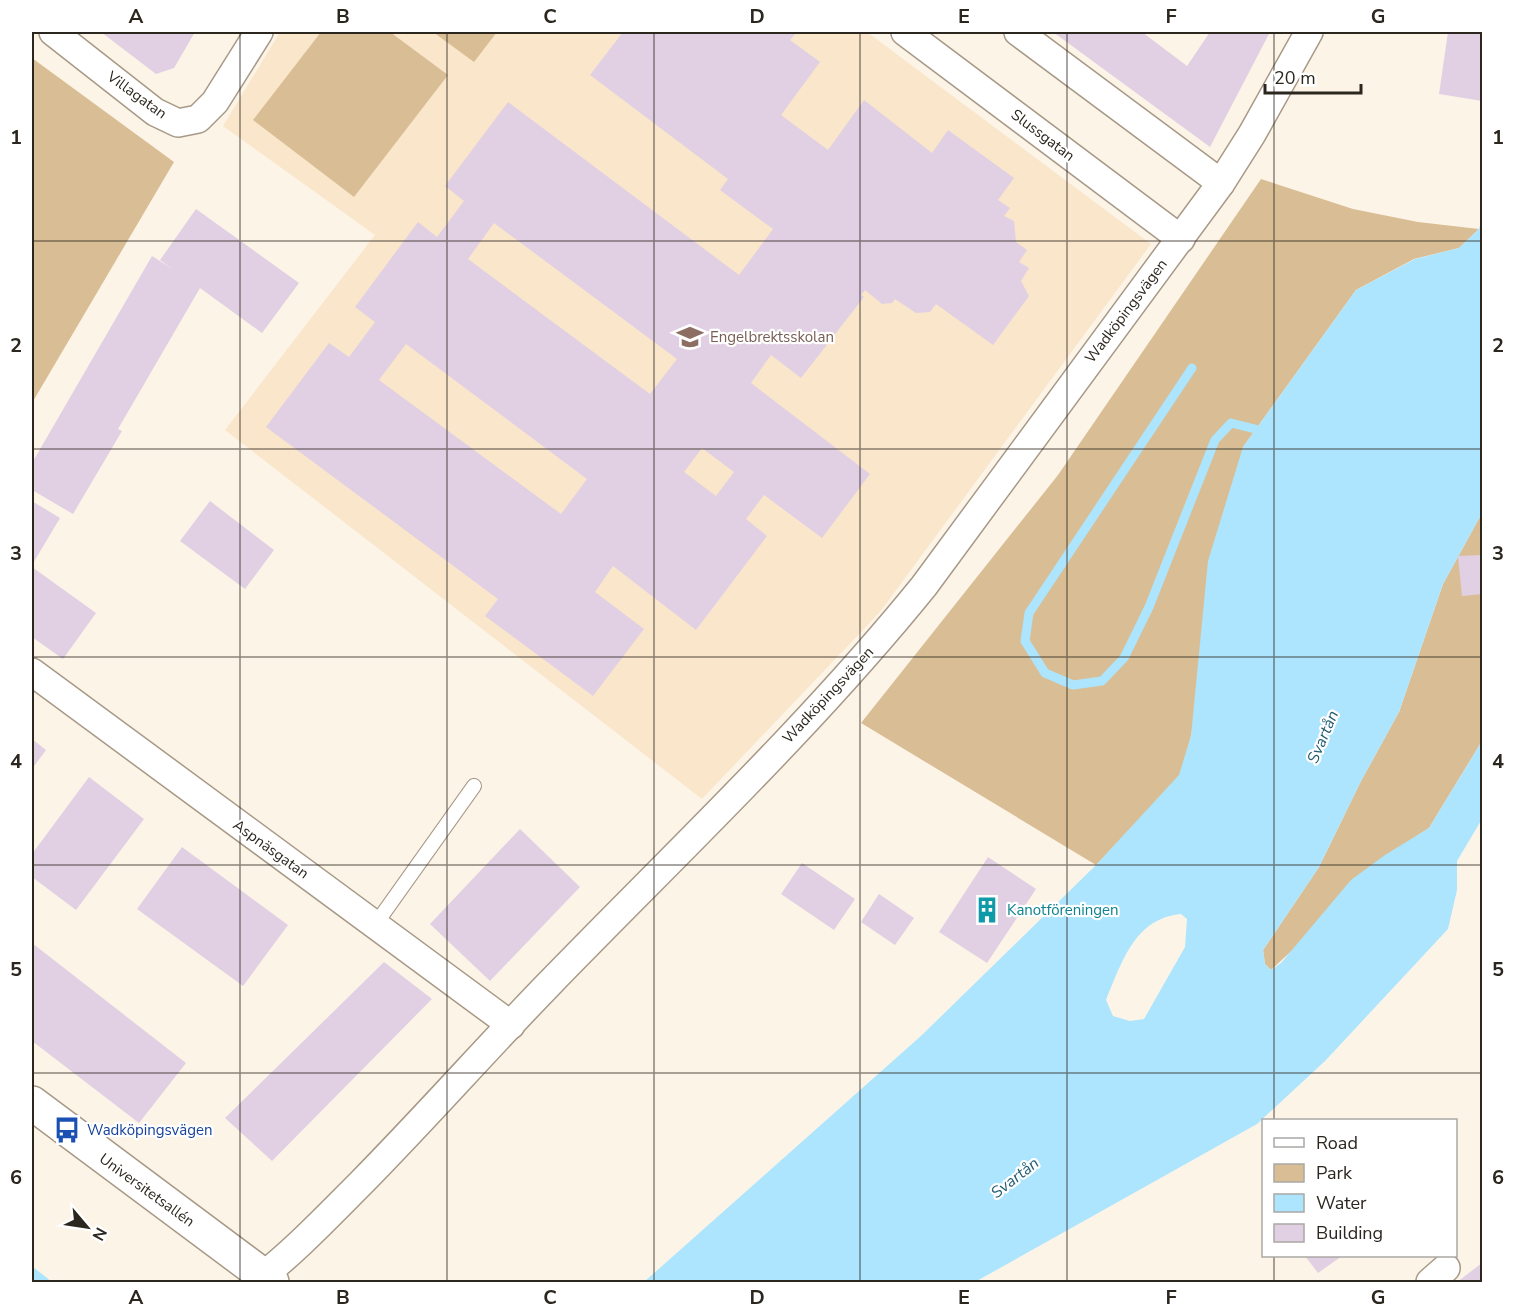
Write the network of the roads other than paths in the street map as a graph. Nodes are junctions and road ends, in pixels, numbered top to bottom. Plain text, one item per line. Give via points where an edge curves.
1 (53, 32) edge
2 (259, 32) edge
3 (905, 32) edge
4 (1018, 32) edge
5 (1309, 32) edge
6 (1221, 183) junction
7 (1181, 239) junction
8 (32, 672) edge
9 (474, 786) dead end
10 (375, 925) junction
11 (510, 1025) junction
12 (32, 1103) edge
13 (264, 1280) edge

1 - 2 street, Villagatan via 155,112 178,123 198,119 215,102
3 - 7 street, Slussgatan
4 - 6 street
5 - 6 street, Wadköpingsvägen
6 - 7 street, Wadköpingsvägen
7 - 11 street, Wadköpingsvägen via 882,638
8 - 10 street, Aspnäsgatan
9 - 10 lane
10 - 11 street, Aspnäsgatan
11 - 13 street, Wadköpingsvägen
12 - 13 street, Universitetsallén

